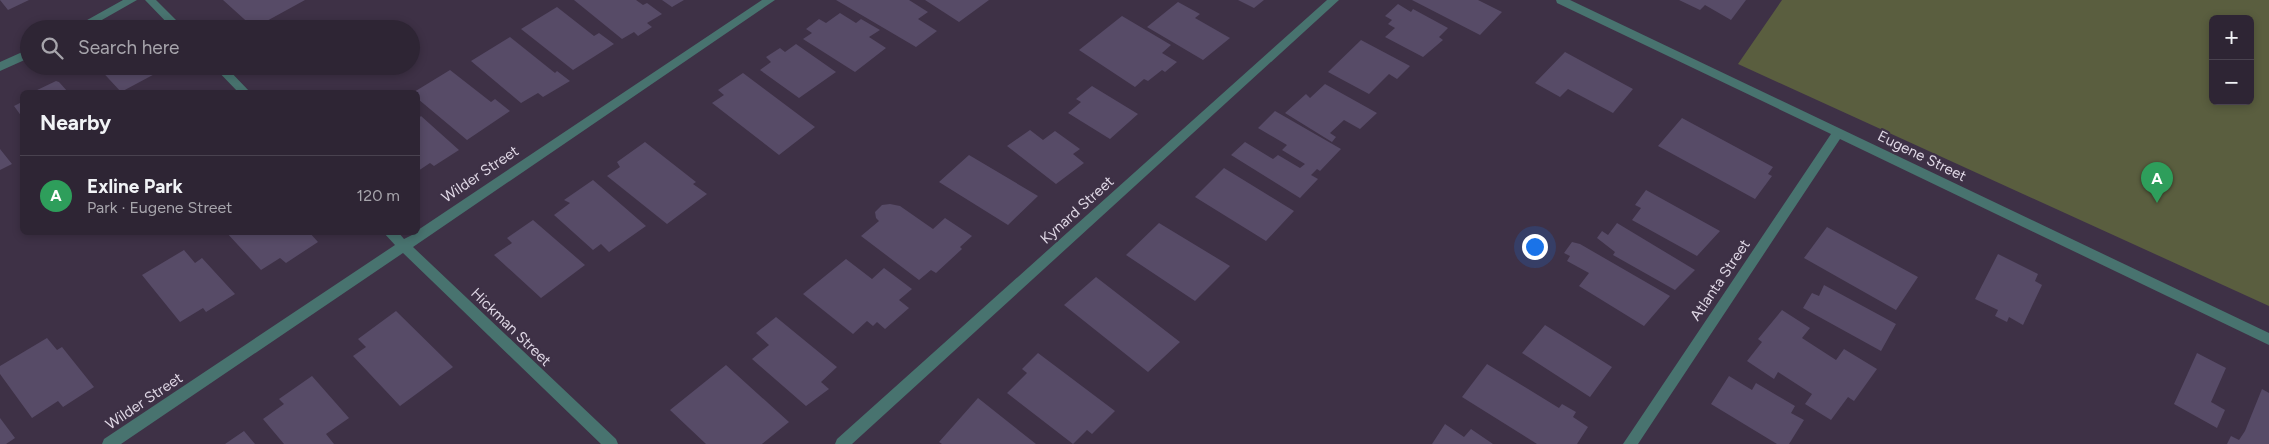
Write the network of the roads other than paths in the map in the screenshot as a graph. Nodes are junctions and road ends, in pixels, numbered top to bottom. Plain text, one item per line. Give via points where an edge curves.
1 (132, 0) edge
2 (150, 0) edge
3 (770, 0) edge
4 (1334, 0) edge
5 (1561, 0) edge
6 (93, 20) edge
7 (171, 20) edge
8 (20, 57) edge
9 (0, 67) edge
10 (228, 75) edge
11 (244, 90) edge
12 (1838, 134) junction
13 (420, 234) edge
14 (392, 235) edge
15 (418, 235) edge
16 (403, 245) junction
17 (2269, 339) edge
18 (109, 444) edge
19 (611, 444) edge
20 (842, 444) edge
21 (1630, 444) edge

1 - 6 street
2 - 7 street
3 - 13 street, Wilder Street
4 - 20 street, Kynard Street
5 - 12 street, Eugene Street
8 - 9 street
10 - 11 street
12 - 17 street, Eugene Street
12 - 21 street, Atlanta Street
14 - 16 street, Hickman Street
15 - 16 street, Wilder Street
16 - 18 street, Wilder Street
16 - 19 street, Hickman Street

